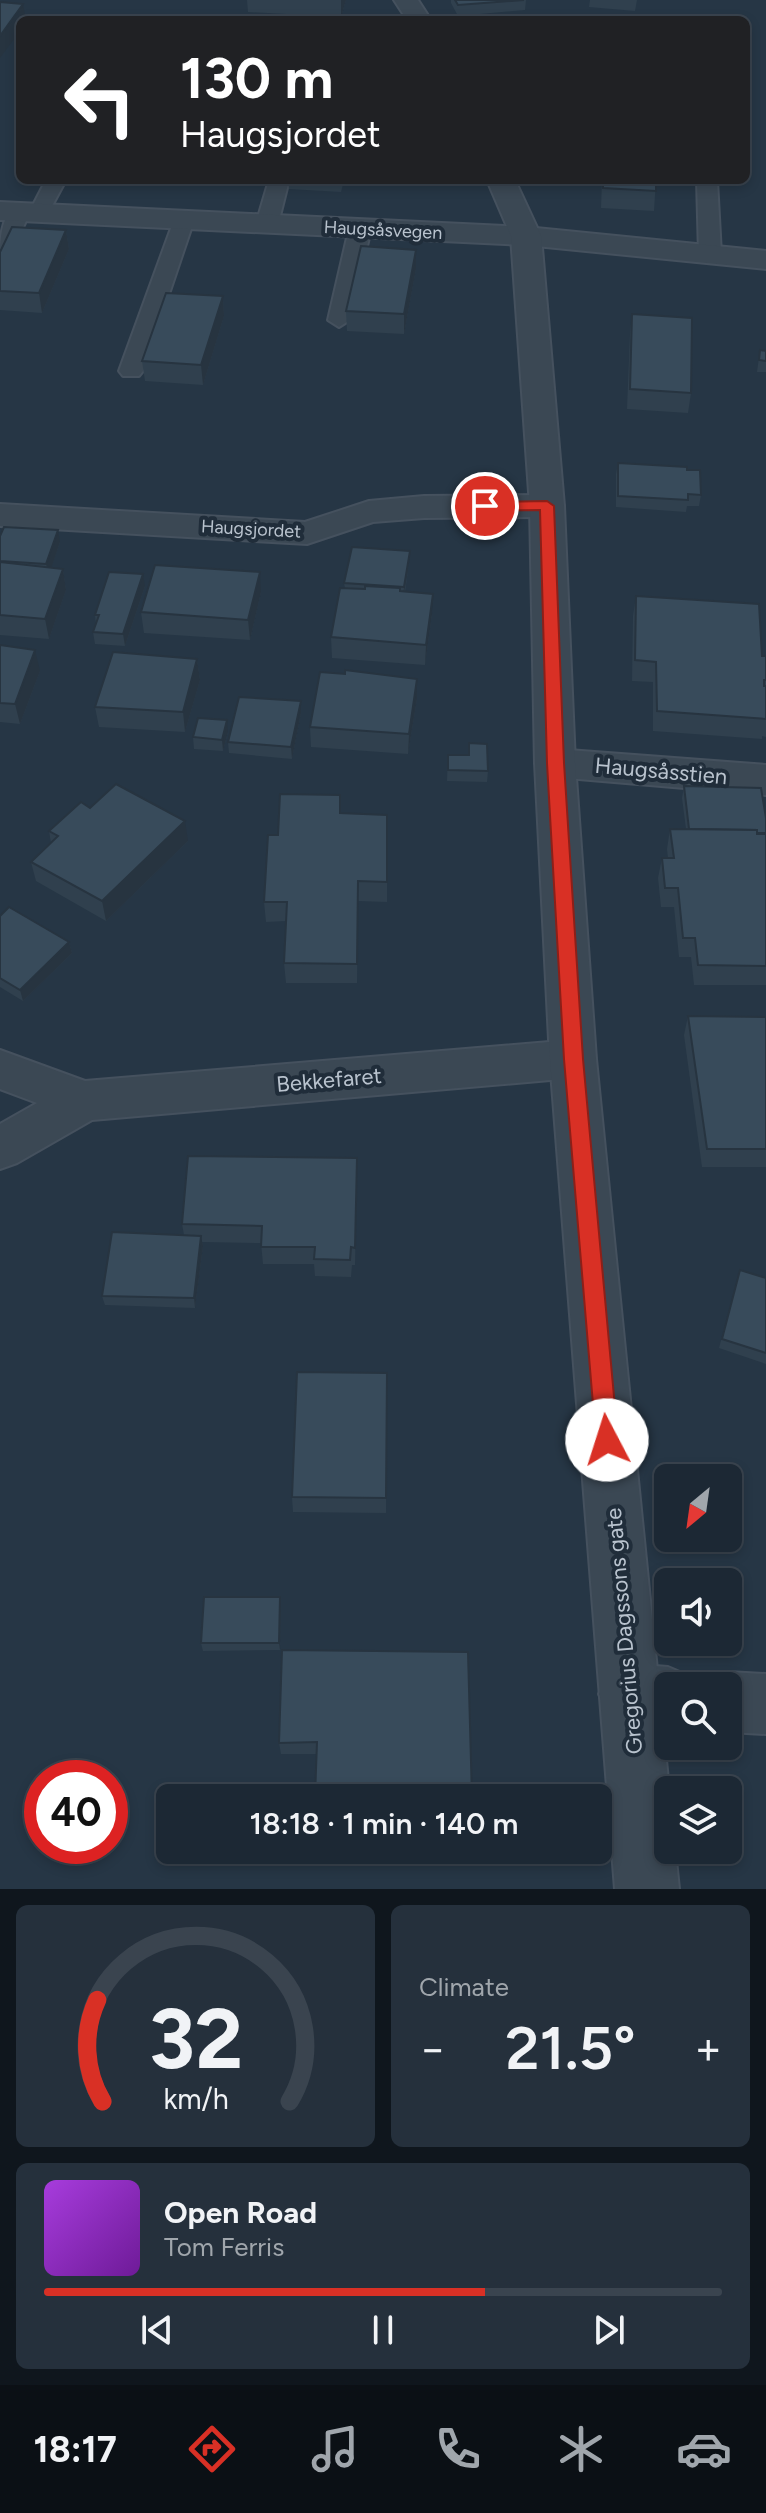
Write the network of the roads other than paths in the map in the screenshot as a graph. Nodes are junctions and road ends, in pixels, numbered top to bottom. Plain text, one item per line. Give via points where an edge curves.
1 (52, 184) edge
2 (278, 184) edge
3 (503, 184) edge
4 (707, 184) edge
5 (20, 212) edge
6 (184, 220) junction
7 (267, 224) junction
8 (360, 229) junction
9 (526, 236) junction
10 (710, 254) junction
11 (0, 255) edge
12 (766, 260) edge
13 (339, 320) dead end
14 (131, 371) dead end
15 (547, 506) junction
16 (0, 515) edge
17 (555, 763) junction
18 (766, 780) edge
19 (573, 1059) junction
20 (0, 1069) edge
21 (84, 1101) junction
22 (0, 1148) edge
23 (649, 1696) edge
24 (742, 1703) edge
25 (766, 1704) edge
26 (647, 1889) edge

1 - 5 lane
2 - 7 lane
3 - 9 street, Gregorius Dagssons gate
4 - 10 lane
5 - 6 street, Haugsåsvegen
5 - 11 lane
6 - 7 street, Haugsåsvegen
6 - 14 lane
7 - 8 street, Haugsåsvegen
8 - 9 street, Haugsåsvegen
8 - 13 lane
9 - 10 street, Haugsåsvegen
9 - 15 street, Gregorius Dagssons gate
10 - 12 street, Haugsåsvegen
15 - 16 street, Haugsjordet via 369,512 307,533
15 - 17 street, Gregorius Dagssons gate
17 - 18 street, Haugsåsstien
17 - 19 street, Gregorius Dagssons gate
19 - 21 street, Bekkefaret
19 - 23 street, Gregorius Dagssons gate
20 - 21 street, Bekkefaret
21 - 22 street, Bekkefaret
23 - 26 street, Gregorius Dagssons gate
24 - 25 street

